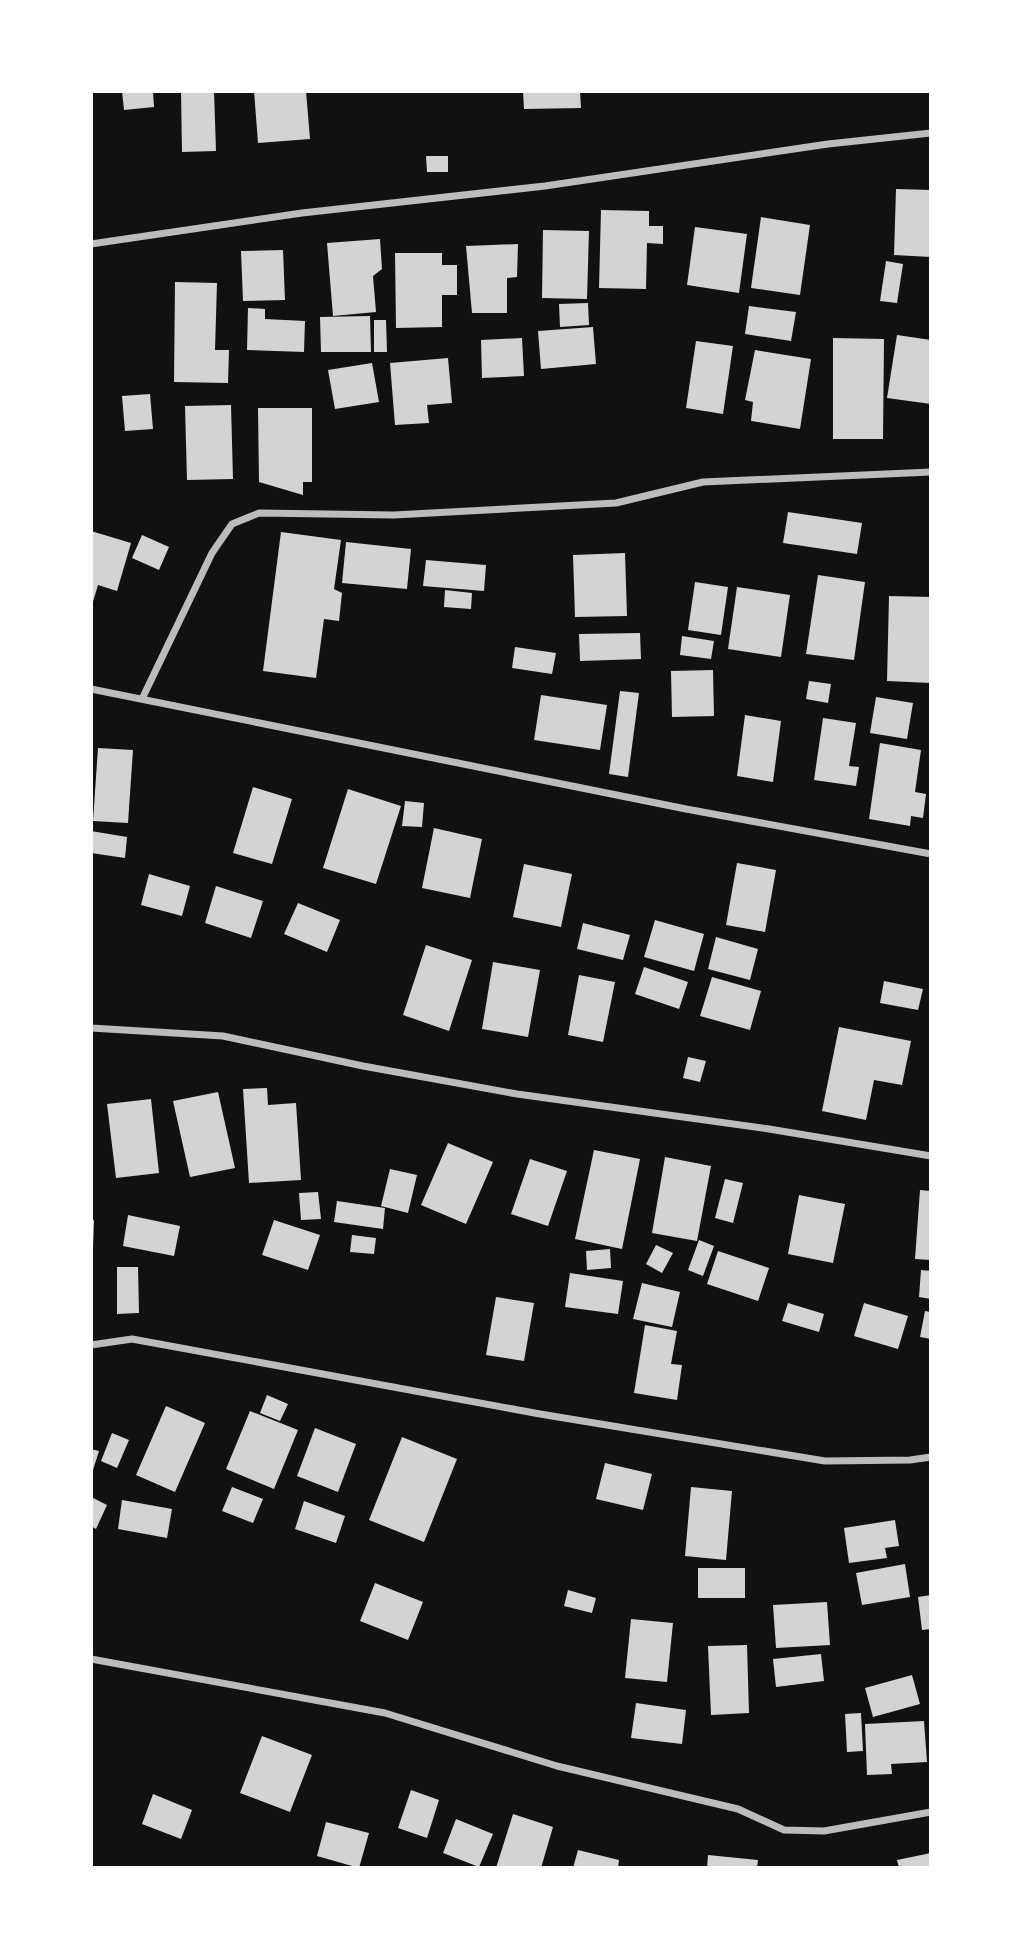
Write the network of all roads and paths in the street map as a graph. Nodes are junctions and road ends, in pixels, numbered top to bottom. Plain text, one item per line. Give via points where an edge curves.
1 (931, 133) edge
2 (91, 244) edge
3 (931, 472) edge
4 (91, 689) edge
5 (142, 699) junction
6 (931, 854) edge
7 (91, 1028) edge
8 (931, 1156) edge
9 (91, 1345) edge
10 (931, 1457) edge
11 (91, 1659) edge
12 (931, 1812) edge

1 - 2 street
3 - 5 street via 703,482 615,503 394,514 259,513 232,524 212,553
4 - 5 street
5 - 6 street
7 - 8 street via 223,1036 517,1094
9 - 10 street via 132,1339 825,1461
11 - 12 street via 385,1713 557,1766 738,1809 784,1830 824,1831

